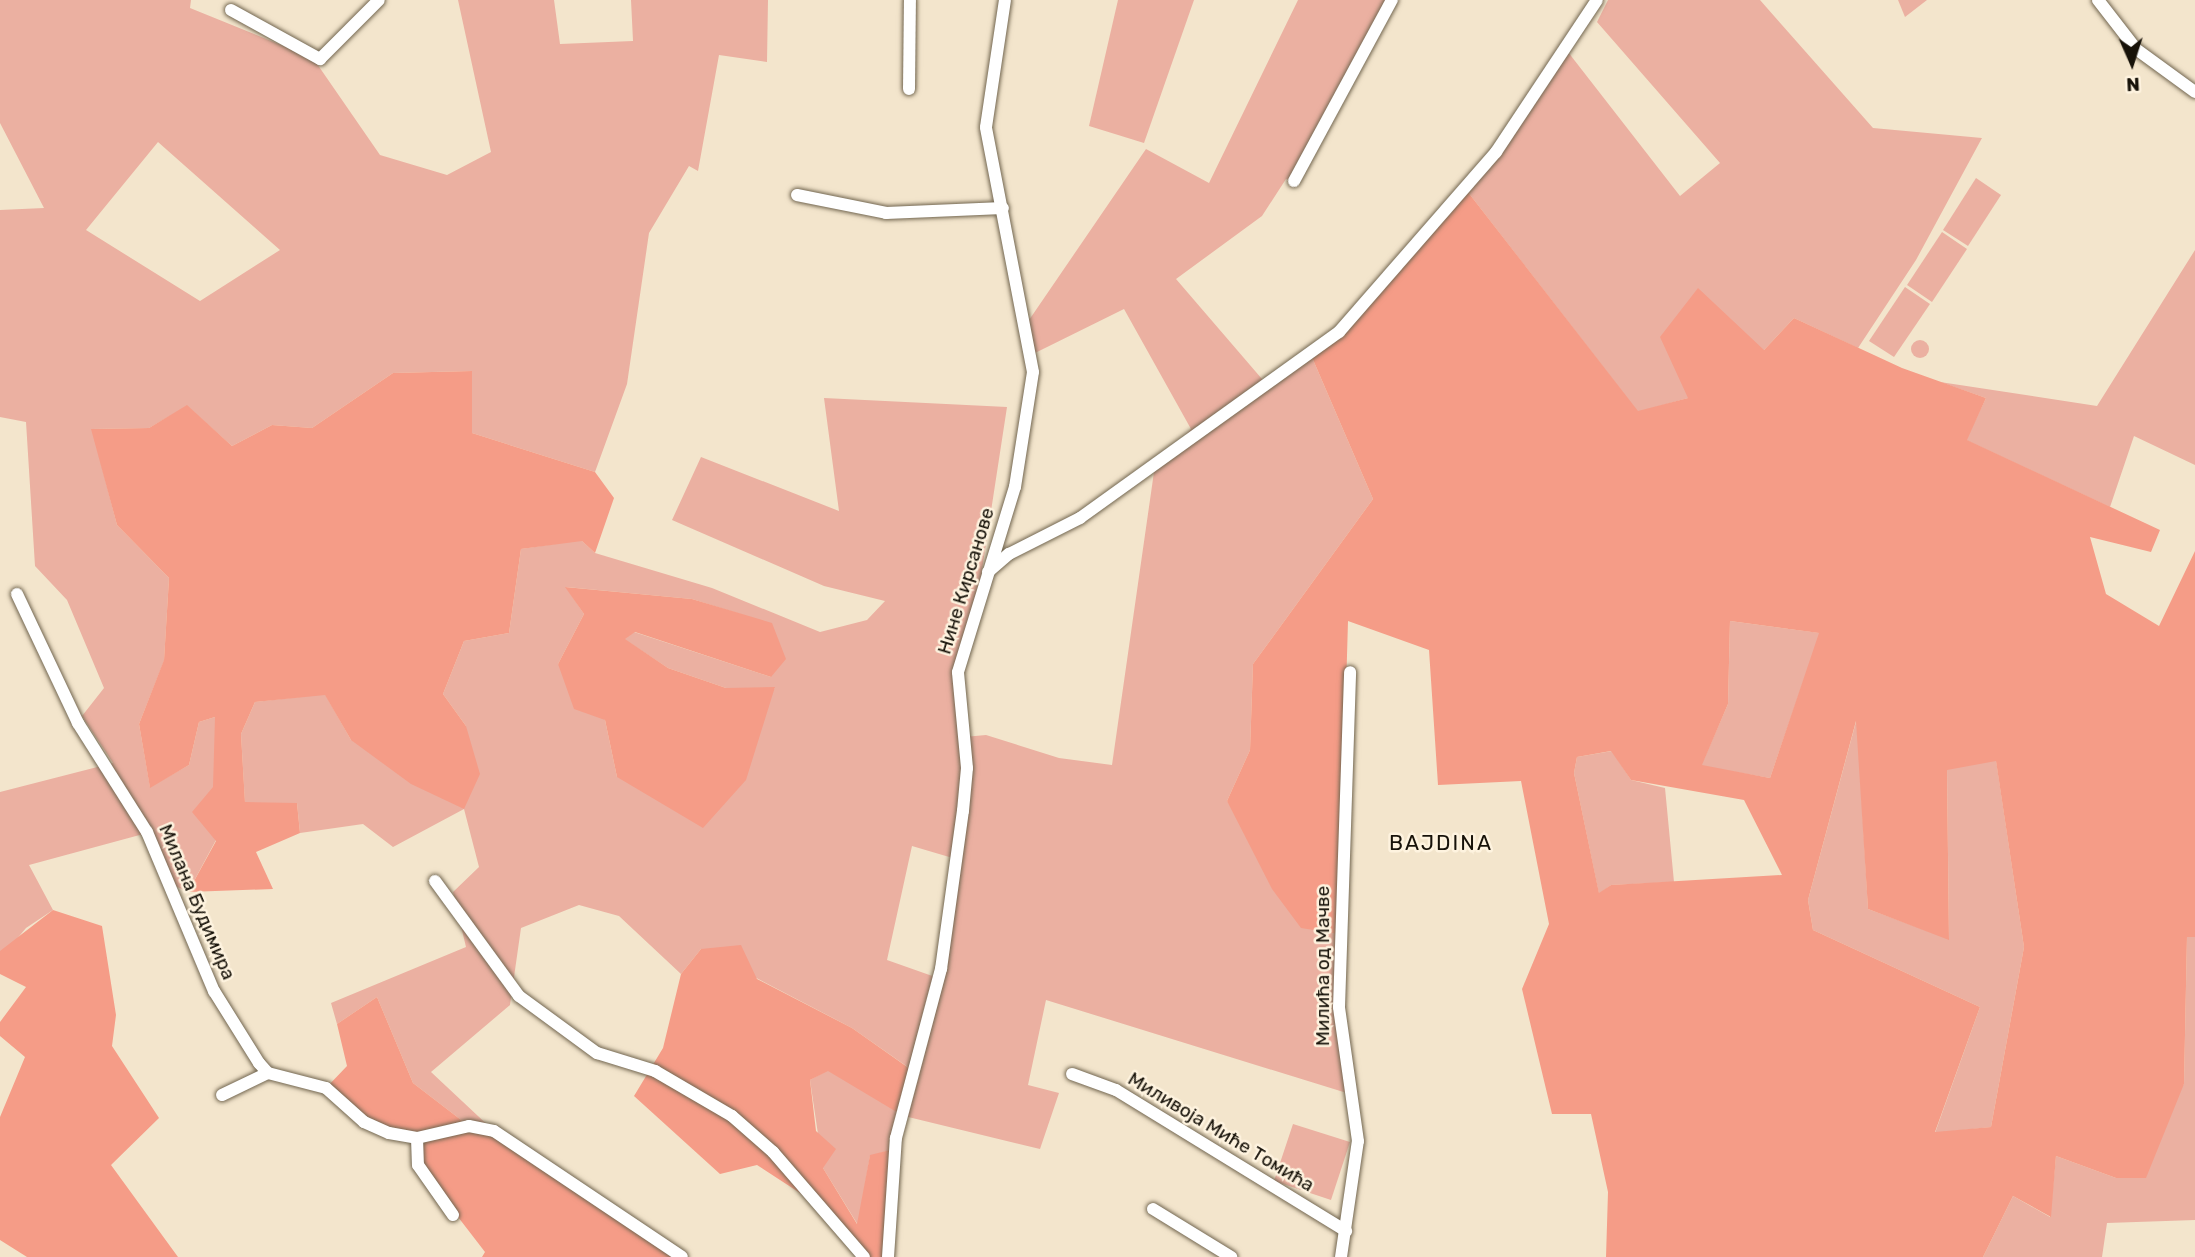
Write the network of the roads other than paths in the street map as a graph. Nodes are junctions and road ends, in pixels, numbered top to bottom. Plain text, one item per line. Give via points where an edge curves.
1 (379, 0) edge
2 (910, 0) edge
3 (1005, 0) edge
4 (1392, 0) edge
5 (1597, 0) edge
6 (2098, 0) edge
7 (231, 10) dead end
8 (909, 89) dead end
9 (2195, 92) edge
10 (1294, 181) dead end
11 (797, 195) dead end
12 (1003, 208) junction
13 (984, 578) junction
14 (18, 594) dead end
15 (1349, 672) dead end
16 (435, 881) dead end
17 (268, 1073) junction
18 (1073, 1074) dead end
19 (222, 1095) dead end
20 (417, 1138) junction
21 (1153, 1209) dead end
22 (453, 1215) dead end
23 (1346, 1231) junction
24 (681, 1257) edge
25 (864, 1257) edge
26 (888, 1257) edge
27 (1231, 1257) edge
28 (1341, 1257) edge

1 - 7 street via 320,59
2 - 8 street
3 - 12 street, Нине Кирсанове via 986,117
4 - 10 street
5 - 13 street via 1496,152 1339,332 1080,518 997,561
6 - 9 street via 2136,49
11 - 12 street via 886,214
12 - 13 street, Нине Кирсанове via 1033,372 1015,487
13 - 26 street, Нине Кирсанове via 958,672 967,768 946,938 900,1114
14 - 17 street, Милана Будимира via 78,723 147,832 214,991
15 - 23 street, Милића од Мачве via 1339,1007 1358,1140
16 - 25 street via 519,996 597,1053 655,1071 732,1116 773,1152
17 - 19 street
17 - 20 street via 326,1088 364,1122
18 - 23 street, Миливоја Миће Томића via 1116,1090
20 - 22 street via 418,1165
20 - 24 street via 469,1126 494,1131
21 - 27 street
23 - 28 street, Милића од Мачве

